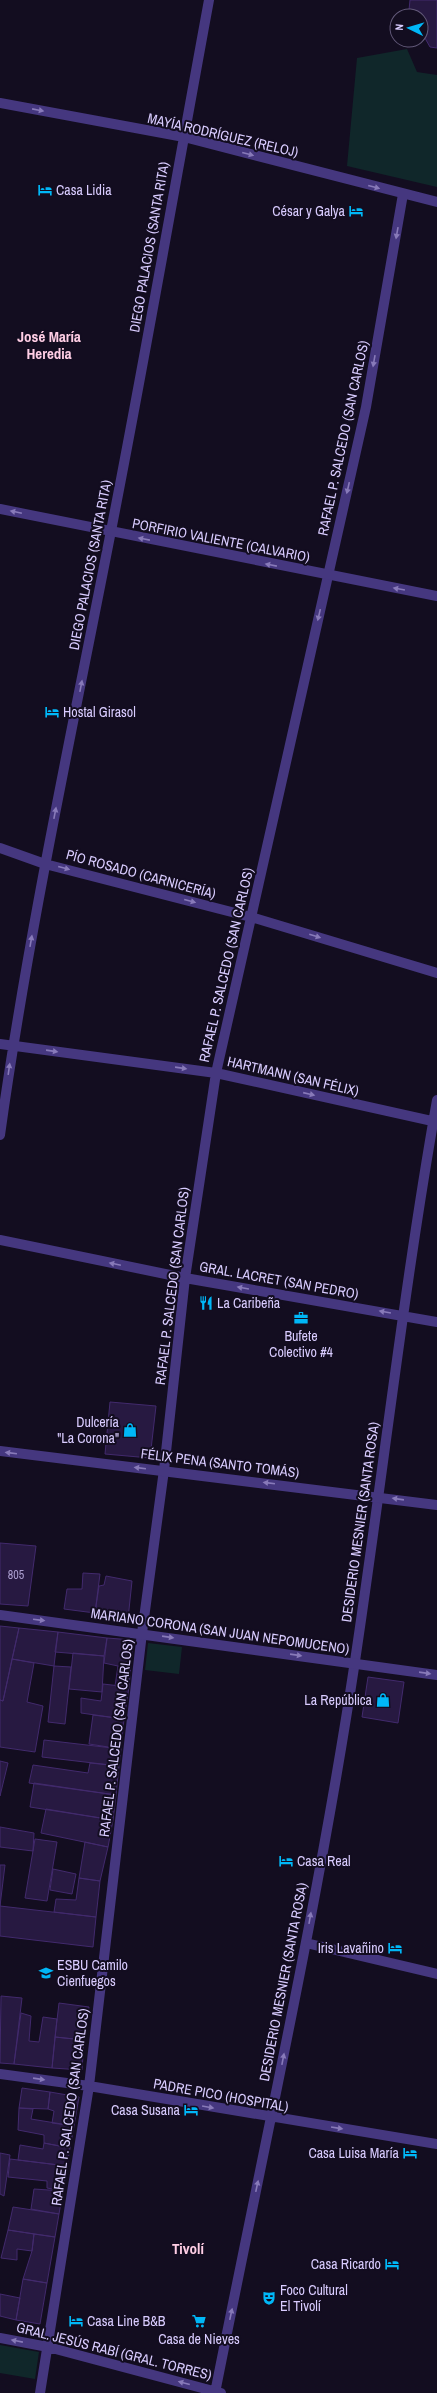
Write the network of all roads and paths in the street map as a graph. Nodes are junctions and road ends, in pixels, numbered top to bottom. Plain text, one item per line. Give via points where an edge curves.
1 (209, 0) edge
2 (0, 103) edge
3 (184, 137) junction
4 (404, 194) junction
5 (437, 202) edge
6 (0, 509) edge
7 (111, 532) junction
8 (328, 576) junction
9 (437, 596) edge
10 (0, 848) edge
11 (46, 864) junction
12 (251, 917) junction
13 (437, 973) edge
14 (0, 1044) edge
15 (12, 1046) junction
16 (216, 1073) junction
17 (437, 1100) edge
18 (435, 1121) edge
19 (0, 1136) edge
20 (0, 1240) edge
21 (185, 1278) junction
22 (403, 1316) junction
23 (437, 1322) edge
24 (0, 1451) edge
25 (164, 1470) junction
26 (377, 1496) junction
27 (437, 1504) edge
28 (0, 1615) edge
29 (142, 1633) junction
30 (355, 1663) junction
31 (437, 1675) edge
32 (306, 1943) junction
33 (437, 1974) edge
34 (0, 2074) edge
35 (89, 2086) junction
36 (271, 2118) junction
37 (437, 2144) edge
38 (0, 2338) edge
39 (48, 2347) junction
40 (217, 2392) edge
41 (40, 2393) edge

1 - 3 street, DIEGO PALACIOS (SANTA RITA)
2 -> 3 street, MAYÍA RODRÍGUEZ (RELOJ)
3 -> 4 street, MAYÍA RODRÍGUEZ (RELOJ)
3 - 7 street, DIEGO PALACIOS (SANTA RITA)
4 - 5 street, MAYÍA RODRÍGUEZ (RELOJ)
4 -> 8 street, RAFAEL P. SALCEDO (SAN CARLOS) via 366,407
7 -> 6 street, PORFIRIO VALIENTE (CALVARIO)
8 -> 7 street, PORFIRIO VALIENTE (CALVARIO)
11 -> 7 street, DIEGO PALACIOS (SANTA RITA)
9 -> 8 street, PORFIRIO VALIENTE (CALVARIO)
8 -> 12 street, RAFAEL P. SALCEDO (SAN CARLOS)
10 - 11 street, PÍO ROSADO (CARNICERÍA)
11 -> 12 street, PÍO ROSADO (CARNICERÍA)
15 -> 11 street, DIEGO PALACIOS (SANTA RITA)
12 -> 13 street, PÍO ROSADO (CARNICERÍA)
12 - 16 street, RAFAEL P. SALCEDO (SAN CARLOS)
14 - 15 street, HARTMANN (SAN FÉLIX)
15 -> 16 street, HARTMANN (SAN FÉLIX)
19 -> 15 street, DIEGO PALACIOS (SANTA RITA)
16 -> 18 street, HARTMANN (SAN FÉLIX)
16 - 21 street, RAFAEL P. SALCEDO (SAN CARLOS)
17 - 18 street, DESIDERIO MESNIER (SANTA ROSA)
18 - 22 street, DESIDERIO MESNIER (SANTA ROSA)
21 -> 20 street, GRAL. LACRET (SAN PEDRO)
22 -> 21 street, GRAL. LACRET (SAN PEDRO)
21 - 25 street, RAFAEL P. SALCEDO (SAN CARLOS)
22 - 23 street, GRAL. LACRET (SAN PEDRO)
22 - 26 street, DESIDERIO MESNIER (SANTA ROSA)
25 -> 24 street, FÉLIX PENA (SANTO TOMÁS)
26 -> 25 street, FÉLIX PENA (SANTO TOMÁS)
25 - 29 street, RAFAEL P. SALCEDO (SAN CARLOS)
27 -> 26 street, FÉLIX PENA (SANTO TOMÁS)
26 - 30 street, DESIDERIO MESNIER (SANTA ROSA)
28 -> 29 street, MARIANO CORONA (SAN JUAN NEPOMUCENO)
29 -> 30 street, MARIANO CORONA (SAN JUAN NEPOMUCENO)
29 - 35 street, RAFAEL P. SALCEDO (SAN CARLOS)
30 -> 31 street, MARIANO CORONA (SAN JUAN NEPOMUCENO)
32 -> 30 street, DESIDERIO MESNIER (SANTA ROSA)
32 - 33 street
36 -> 32 street, DESIDERIO MESNIER (SANTA ROSA)
34 -> 35 street, PADRE PICO (HOSPITAL)
35 -> 36 street, PADRE PICO (HOSPITAL)
35 - 39 street, RAFAEL P. SALCEDO (SAN CARLOS)
36 -> 37 street, PADRE PICO (HOSPITAL)
40 -> 36 street, DESIDERIO MESNIER (SANTA ROSA)
39 -> 38 street, GRAL. JESÚS RABÍ (GRAL. TORRES)
40 -> 39 street, GRAL. JESÚS RABÍ (GRAL. TORRES)
39 - 41 street, RAFAEL P. SALCEDO (SAN CARLOS)

